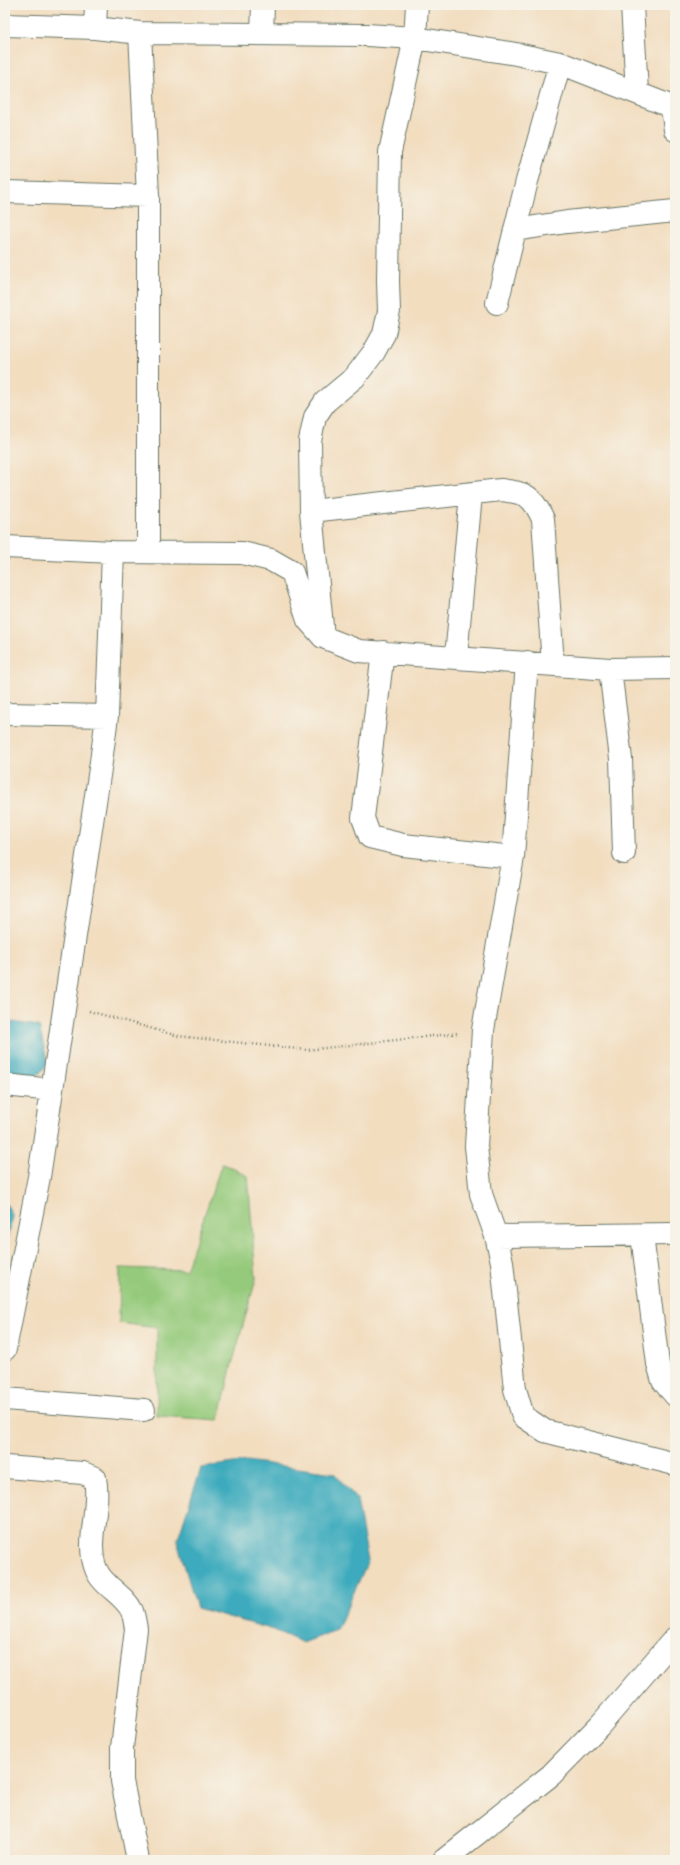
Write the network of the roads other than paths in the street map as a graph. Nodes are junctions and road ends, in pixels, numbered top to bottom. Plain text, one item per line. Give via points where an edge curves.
1 (96, 5) edge
2 (263, 5) edge
3 (417, 5) edge
4 (632, 5) edge
5 (5, 25) edge
6 (95, 28) junction
7 (140, 33) junction
8 (262, 34) junction
9 (415, 38) junction
10 (560, 63) junction
11 (637, 92) junction
12 (674, 107) edge
13 (675, 130) edge
14 (5, 192) edge
15 (148, 196) junction
16 (675, 211) edge
17 (515, 230) junction
18 (496, 303) dead end
19 (471, 494) junction
20 (311, 511) junction
21 (5, 547) edge
22 (113, 552) junction
23 (148, 552) junction
24 (323, 637) junction
25 (383, 652) junction
26 (456, 657) junction
27 (527, 662) junction
28 (553, 665) junction
29 (675, 668) edge
30 (610, 669) junction
31 (5, 714) edge
32 (107, 716) junction
33 (624, 853) dead end
34 (513, 857) junction
35 (5, 1085) edge
36 (52, 1090) junction
37 (675, 1234) edge
38 (642, 1235) junction
39 (496, 1236) junction
40 (5, 1349) edge
41 (675, 1395) edge
42 (5, 1399) edge
43 (144, 1410) dead end
44 (675, 1464) edge
45 (5, 1467) edge
46 (675, 1638) edge
47 (138, 1860) edge
48 (444, 1860) edge

1 - 6 street
2 - 8 street
3 - 9 street
4 - 11 street
5 - 6 street
6 - 7 street
7 - 8 street
7 - 15 street
8 - 9 street
9 - 10 street
9 - 20 street via 390,152 389,311 384,334 355,377 325,402 315,417 310,441
10 - 11 street
10 - 17 street
11 - 12 street
12 - 13 street
14 - 15 street
15 - 23 street
16 - 17 street
17 - 18 street
19 - 20 street
19 - 26 street
19 - 28 street via 501,490 522,493 536,504 542,519
20 - 24 street
21 - 22 street
22 - 23 street
22 - 32 street
23 - 24 street via 242,553 271,560 292,572 308,620
24 - 25 street via 359,651
25 - 26 street
25 - 34 street via 363,818 370,837 403,845
26 - 27 street
27 - 28 street
27 - 34 street
28 - 30 street
29 - 30 street
30 - 33 street via 621,759
31 - 32 street
32 - 36 street
34 - 39 street via 484,1030 476,1146 482,1194
35 - 36 street
36 - 40 street via 39,1177
37 - 38 street
38 - 39 street
38 - 41 street via 658,1364 663,1381
39 - 44 street via 502,1262 515,1389 523,1416 545,1431
42 - 43 street
45 - 47 street via 83,1473 95,1478 97,1489 92,1554 96,1570 132,1611 136,1629 122,1748 122,1781
46 - 48 street via 600,1725 551,1775

